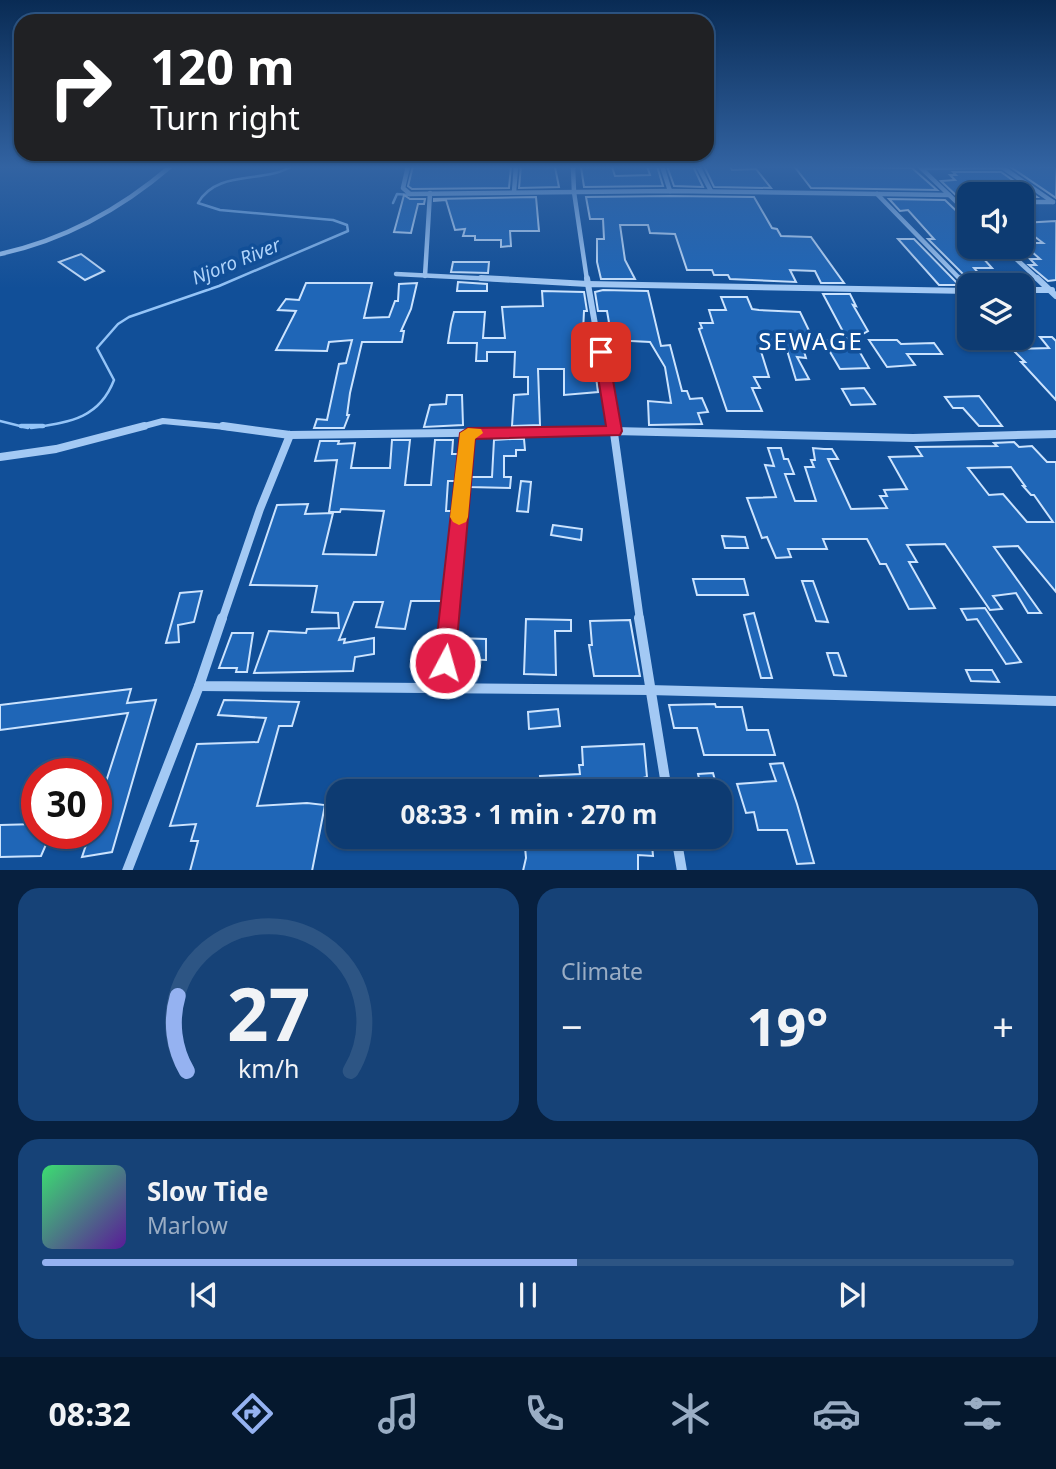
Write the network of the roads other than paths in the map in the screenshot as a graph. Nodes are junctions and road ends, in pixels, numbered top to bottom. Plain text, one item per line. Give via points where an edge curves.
1 (115, 207) edge
2 (429, 207) edge
3 (576, 207) edge
4 (889, 207) edge
5 (0, 254) edge
6 (1017, 259) edge
7 (396, 274) dead end
8 (425, 276) junction
9 (957, 277) edge
10 (588, 284) junction
11 (957, 290) edge
12 (1034, 290) edge
13 (1053, 290) edge
14 (1056, 296) edge
15 (614, 431) junction
16 (468, 433) junction
17 (1056, 434) edge
18 (290, 435) junction
19 (0, 457) edge
20 (199, 686) junction
21 (442, 688) junction
22 (649, 690) junction
23 (1056, 701) edge
24 (665, 779) edge
25 (678, 849) edge
26 (127, 870) edge
27 (682, 870) edge

1 - 5 street via 35,245
2 - 8 street
3 - 10 street
4 - 9 street
6 - 13 street
7 - 8 street
8 - 10 street
10 - 11 street
10 - 15 street
12 - 13 street
13 - 14 street
15 - 16 street
15 - 17 street via 913,438
15 - 22 street
16 - 18 street
16 - 21 street
18 - 19 street via 163,421 56,449
18 - 20 street
20 - 21 street
20 - 26 street
21 - 22 street
22 - 23 street
22 - 24 street
25 - 27 street

